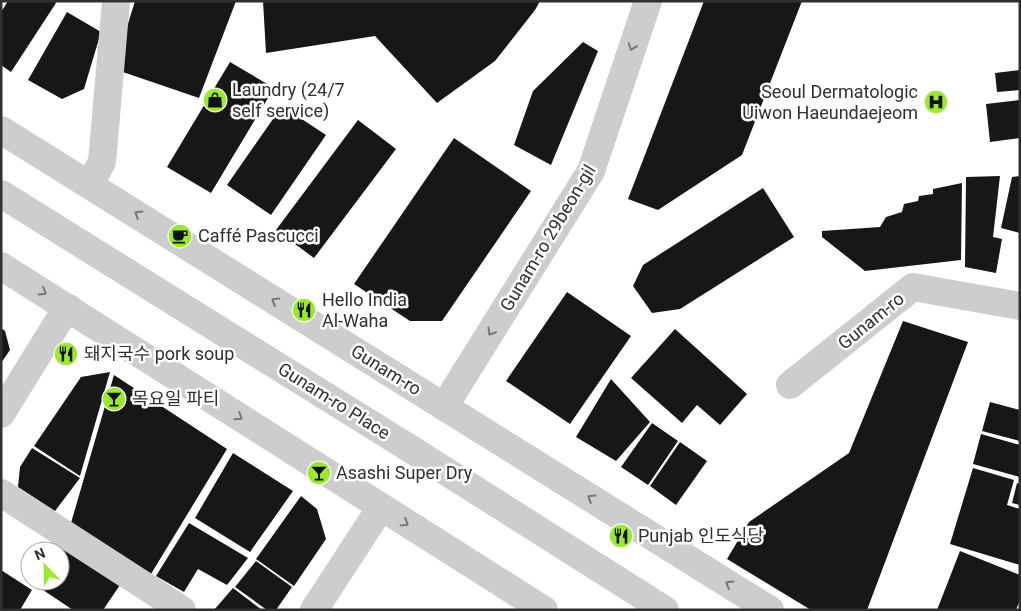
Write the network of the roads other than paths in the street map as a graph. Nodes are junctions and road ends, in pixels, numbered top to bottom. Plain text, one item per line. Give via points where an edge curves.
1 (116, 1) edge
2 (648, 1) edge
3 (1, 130) edge
4 (90, 184) junction
5 (1, 194) edge
6 (1, 266) edge
7 (1020, 306) edge
8 (69, 308) junction
9 (790, 385) dead end
10 (444, 407) junction
11 (1, 414) edge
12 (1, 494) edge
13 (381, 507) junction
14 (182, 610) edge
15 (314, 610) edge
16 (544, 610) edge
17 (665, 610) edge
18 (770, 610) edge

1 - 4 street via 102,162
2 -> 10 street, Gunam-ro 29beon-gil via 591,171
3 - 4 street, Gunam-ro
10 -> 4 street, Gunam-ro
5 - 17 street, Gunam-ro Place
6 -> 8 street
7 - 9 street, Gunam-ro via 913,287
8 - 11 street
8 -> 13 street
18 -> 10 street, Gunam-ro
12 - 14 street
13 - 15 street
13 -> 16 street

